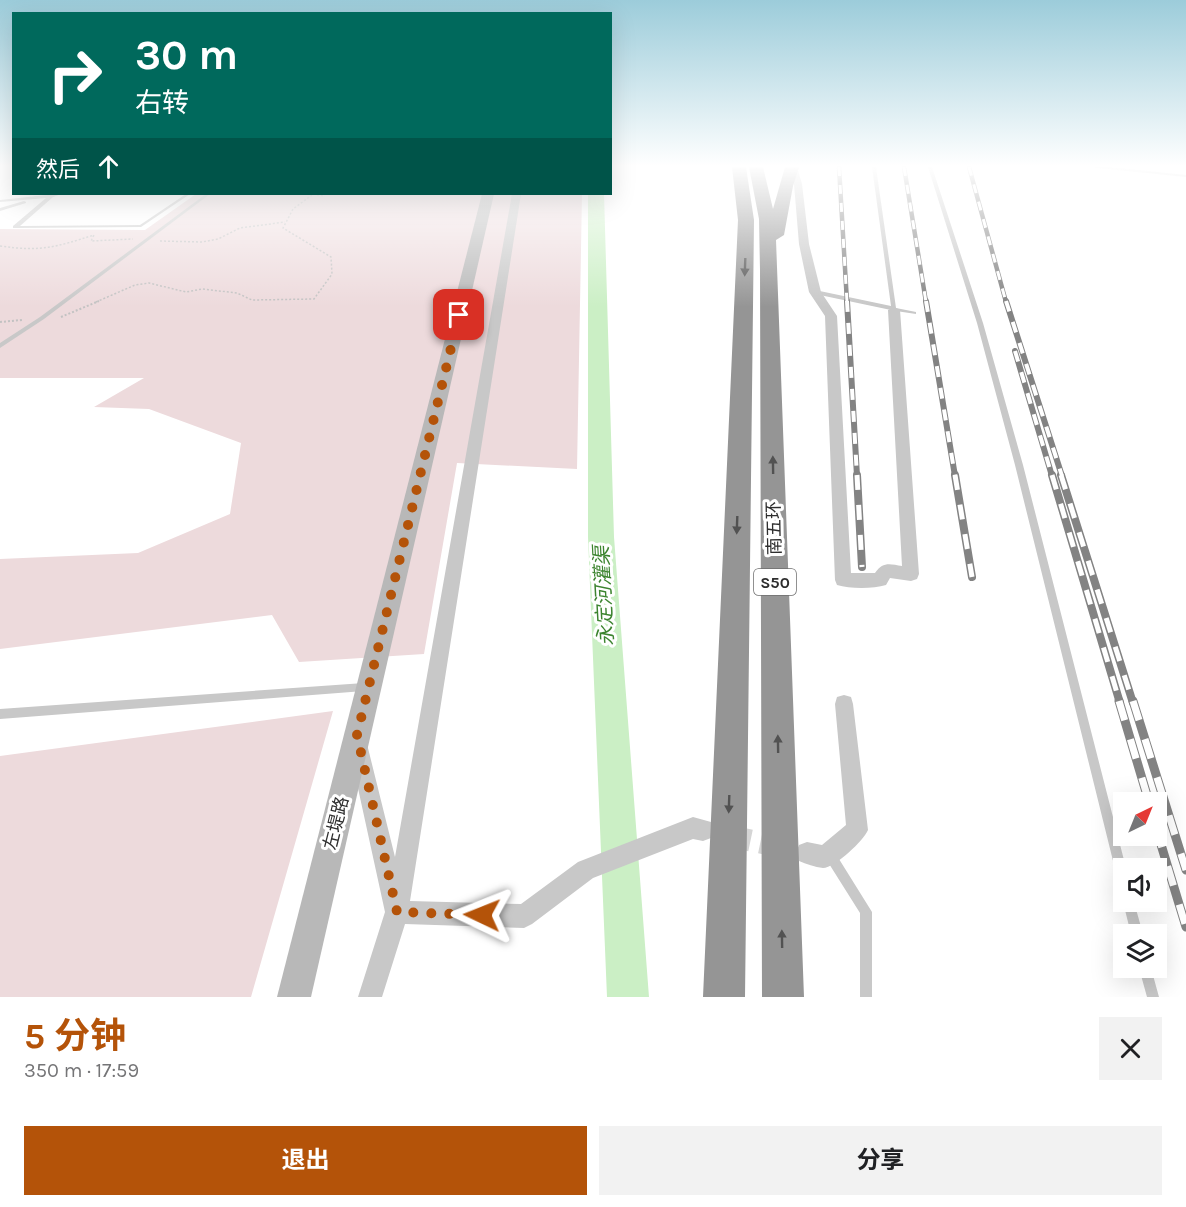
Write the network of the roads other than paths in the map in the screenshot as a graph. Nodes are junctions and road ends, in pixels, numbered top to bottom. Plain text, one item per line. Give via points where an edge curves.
1 (31, 214) edge
2 (159, 214) edge
3 (182, 214) edge
4 (483, 214) edge
5 (513, 214) edge
6 (745, 214) edge
7 (766, 214) edge
8 (780, 214) edge
9 (801, 214) edge
10 (880, 214) edge
11 (945, 214) edge
12 (769, 270) junction
13 (815, 292) junction
14 (894, 310) junction
15 (914, 313) dead end
16 (0, 346) edge
17 (368, 687) junction
18 (844, 704) dead end
19 (0, 714) edge
20 (357, 735) junction
21 (703, 830) dead end
22 (807, 853) dead end
23 (829, 853) junction
24 (1118, 858) edge
25 (397, 912) junction
26 (1148, 978) edge
27 (294, 997) edge
28 (370, 997) edge
29 (724, 997) edge
30 (783, 997) edge
31 (866, 997) edge
32 (1153, 997) edge

1 - 2 lane via 15,227 141,226
3 - 16 lane
4 - 17 main road, 左堤路
5 - 25 street
6 -> 29 highway, 南五环 / S50
7 - 12 highway, 南五环 / S50
8 - 12 highway
9 - 13 street
10 - 14 lane
11 - 24 lane via 1019,465
30 -> 12 highway, 南五环 / S50
13 - 14 lane
13 - 14 street via 831,316 843,580 880,580 886,570 911,574
14 - 15 lane
17 - 19 lane
17 - 20 main road, 左堤路
18 - 23 street via 857,830
20 - 25 street
20 - 27 main road, 左堤路
21 - 25 street via 693,828 586,870 524,916
22 - 23 street via 825,857
23 - 31 lane via 866,912
25 - 28 street
26 - 32 lane

